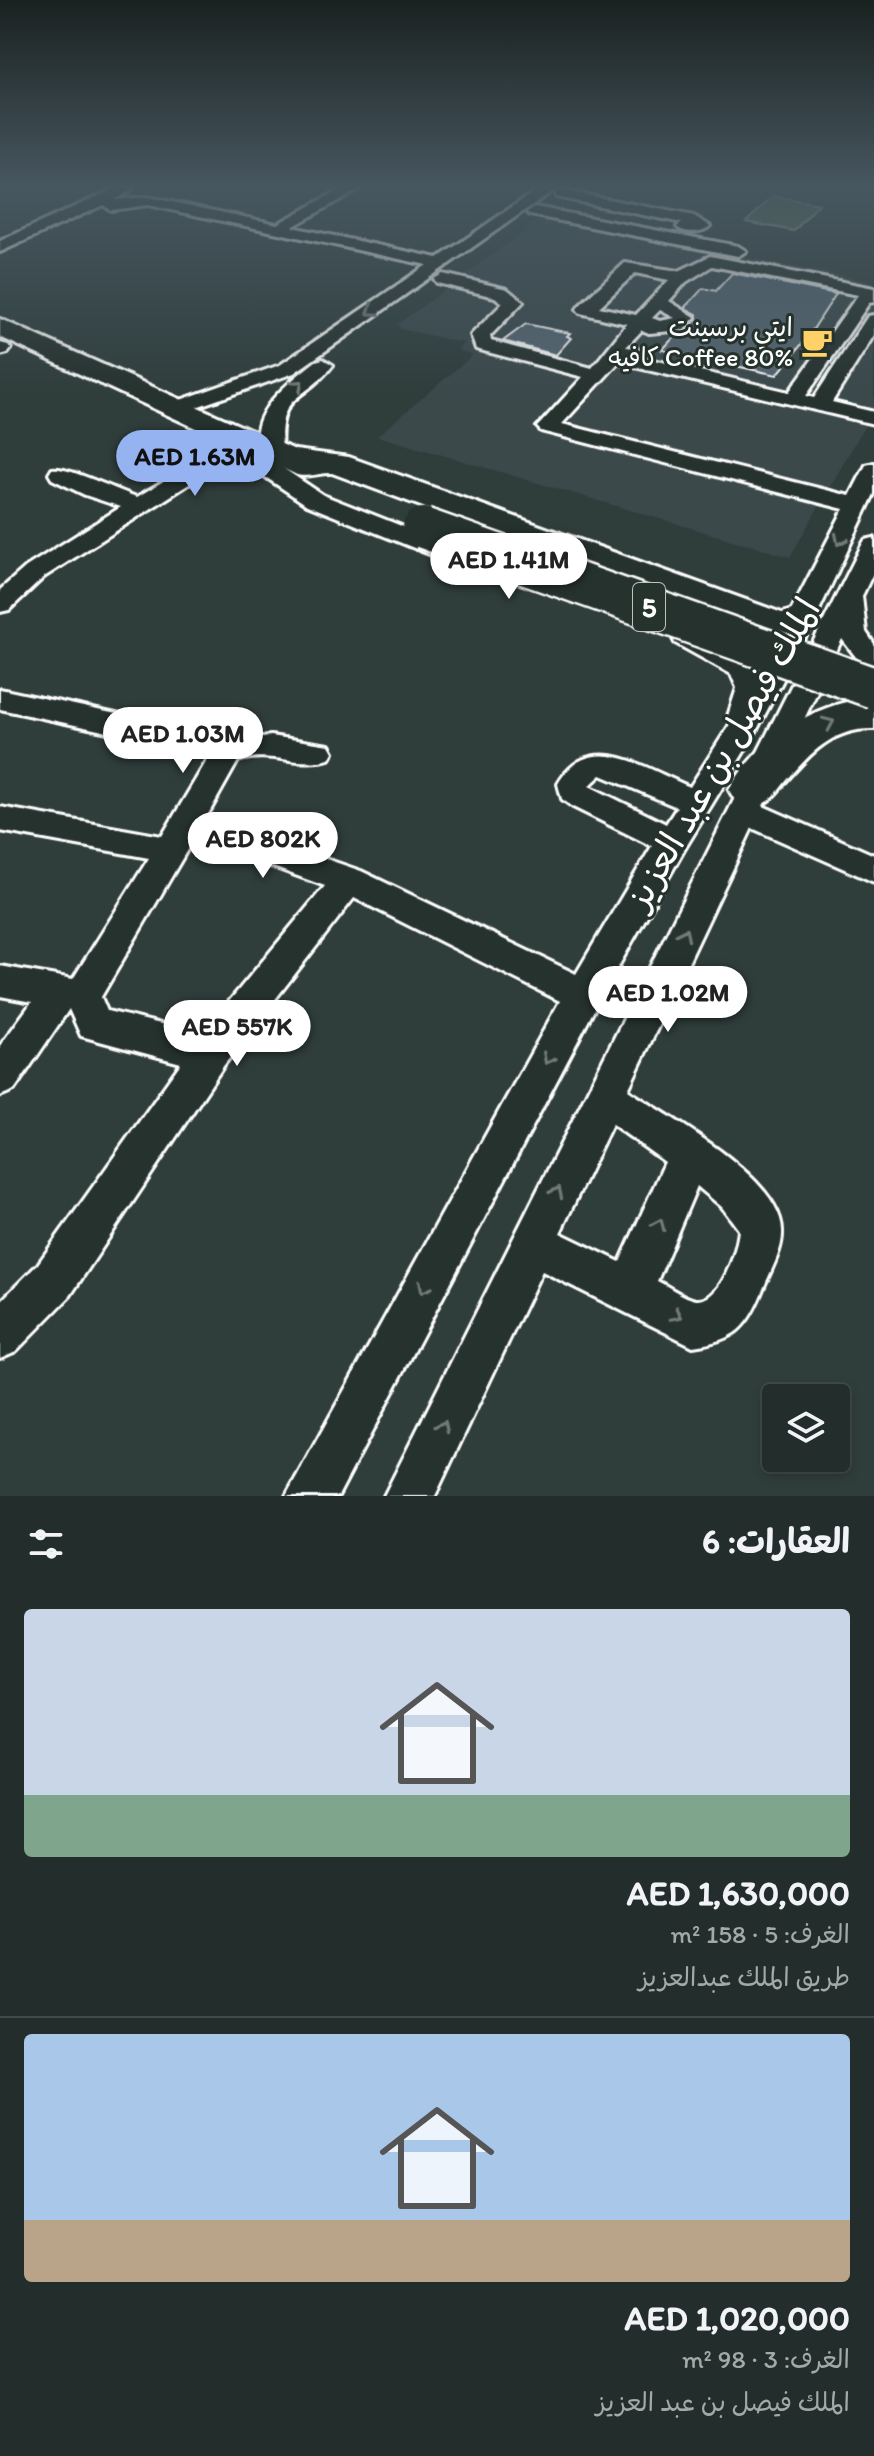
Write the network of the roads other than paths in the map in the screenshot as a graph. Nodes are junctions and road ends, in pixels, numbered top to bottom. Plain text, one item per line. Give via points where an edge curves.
1 (382, 257) edge
2 (429, 257) edge
3 (463, 257) edge
4 (464, 257) edge
5 (772, 257) edge
6 (442, 271) junction
7 (688, 274) junction
8 (874, 276) edge
9 (874, 295) edge
10 (653, 316) junction
11 (874, 320) edge
12 (0, 327) edge
13 (0, 349) edge
14 (623, 353) junction
15 (596, 375) junction
16 (799, 392) junction
17 (824, 398) junction
18 (176, 408) junction
19 (874, 409) edge
20 (874, 418) edge
21 (225, 451) junction
22 (274, 460) junction
23 (874, 470) edge
24 (60, 474) dead end
25 (139, 505) junction
26 (857, 505) junction
27 (431, 522) junction
28 (866, 572) edge
29 (0, 575) edge
30 (0, 604) edge
31 (723, 606) junction
32 (802, 619) junction
33 (692, 639) junction
34 (874, 658) edge
35 (874, 675) edge
36 (874, 688) edge
37 (0, 699) edge
38 (874, 705) edge
39 (874, 715) edge
40 (738, 737) junction
41 (318, 752) dead end
42 (226, 754) junction
43 (645, 781) junction
44 (747, 800) junction
45 (697, 802) junction
46 (619, 815) junction
47 (0, 819) edge
48 (179, 837) junction
49 (672, 841) junction
50 (874, 869) edge
51 (354, 882) junction
52 (0, 981) edge
53 (71, 994) junction
54 (583, 995) junction
55 (210, 1053) junction
56 (0, 1078) edge
57 (603, 1096) junction
58 (688, 1157) junction
59 (532, 1242) junction
60 (630, 1291) junction
61 (0, 1335) edge
62 (311, 1496) edge
63 (409, 1496) edge

1 - 6 street
2 - 6 street
3 - 6 street
4 - 6 street
5 - 8 street
6 - 15 street via 514,303 480,335 483,345
6 -> 18 street via 287,369
22 -> 6 street via 269,424 282,399
7 - 9 street via 710,261 721,261
7 - 10 street
7 - 10 street via 631,267 586,309
9 - 16 street via 863,299
10 - 14 street via 618,342 613,350
11 - 17 street
12 - 18 highway, 5
13 - 21 highway, 5
14 - 15 street
14 - 16 street via 710,371 736,370 745,379
14 - 20 street via 625,359
15 - 26 street via 548,427
16 - 17 street
17 - 19 street
18 - 22 highway, 5
21 - 22 highway, 5
21 - 25 street
22 - 27 highway, 5
22 - 31 highway via 337,464
22 - 33 street via 315,500
23 - 26 street, الملك فيصل بن عبد العزيز
24 - 25 street
25 - 29 street via 80,522
25 - 30 street via 35,572
26 -> 32 street, الملك فيصل بن عبد العزيز
27 - 35 highway, 5
27 - 36 highway, 5, bridge
28 - 34 street via 850,627 856,644
28 - 44 street, الملك فيصل بن عبد العزيز
31 - 32 highway via 781,626
31 - 33 highway via 749,622 753,637 747,644 719,648
32 - 40 street, الملك فيصل بن عبد العزيز
33 - 40 street via 743,669 751,688
35 - 38 highway via 866,692
37 - 42 street via 230,748
44 -> 39 highway via 806,734 833,719 860,712
40 - 45 street, الملك فيصل بن عبد العزيز
41 - 42 street via 259,746
42 - 48 street
43 - 45 street
43 - 46 street
43 - 46 street via 594,763 584,769 573,791
44 - 50 street
57 -> 44 street, الملك فيصل بن عبد العزيز
45 - 49 street, الملك فيصل بن عبد العزيز
46 - 49 street
47 - 48 street
48 - 51 street
48 - 53 street
49 - 54 street, الملك فيصل بن عبد العزيز
51 - 54 street
51 - 55 street
52 - 53 street
53 - 55 street via 94,1024
53 - 56 street
54 -> 62 street, الملك فيصل بن عبد العزيز
55 - 61 street via 54,1280
57 - 58 street
59 -> 57 street, الملك فيصل بن عبد العزيز
60 -> 58 street
60 -> 58 street via 693,1323 717,1321 731,1311 761,1239 759,1221 743,1196
59 - 60 street
63 -> 59 street, الملك فيصل بن عبد العزيز

